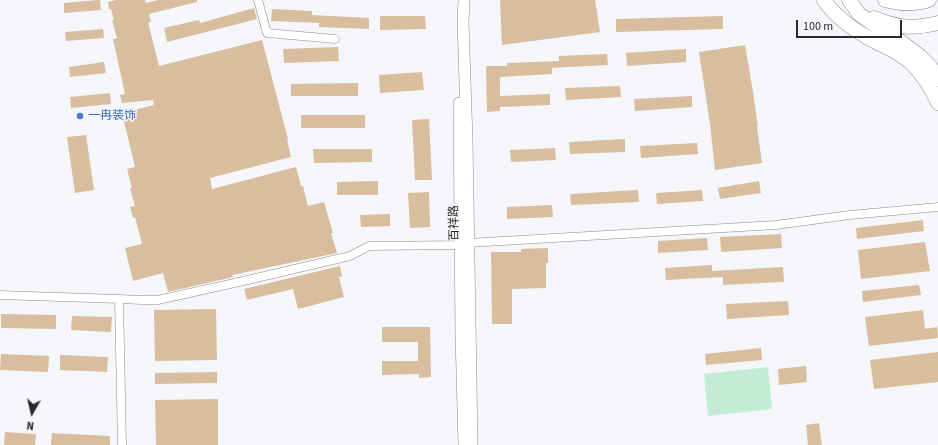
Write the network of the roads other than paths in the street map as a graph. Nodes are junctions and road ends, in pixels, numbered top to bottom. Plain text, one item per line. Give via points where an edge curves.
1 (258, 0) edge
2 (458, 0) edge
3 (464, 0) edge
4 (824, 0) edge
5 (848, 0) edge
6 (885, 0) edge
7 (929, 0) edge
8 (938, 23) edge
9 (335, 39) dead end
10 (938, 79) edge
11 (938, 103) edge
12 (938, 207) edge
13 (465, 244) junction
14 (0, 295) edge
15 (119, 299) junction
16 (122, 445) edge
17 (464, 445) edge
18 (472, 445) edge

1 - 9 street via 267,33
2 - 13 street, 百祥路 via 459,138
3 - 13 street, 百祥路 via 467,140
4 - 11 highway via 846,23 912,64
5 - 8 highway via 874,17 899,26 920,27
5 - 10 highway via 859,14 920,56
6 - 7 highway via 913,4
12 - 13 street via 776,225
13 - 15 street via 369,246 350,256 158,300
13 - 17 street, 百祥路 via 461,335
13 - 18 street, 百祥路
14 - 15 street
15 - 16 street

